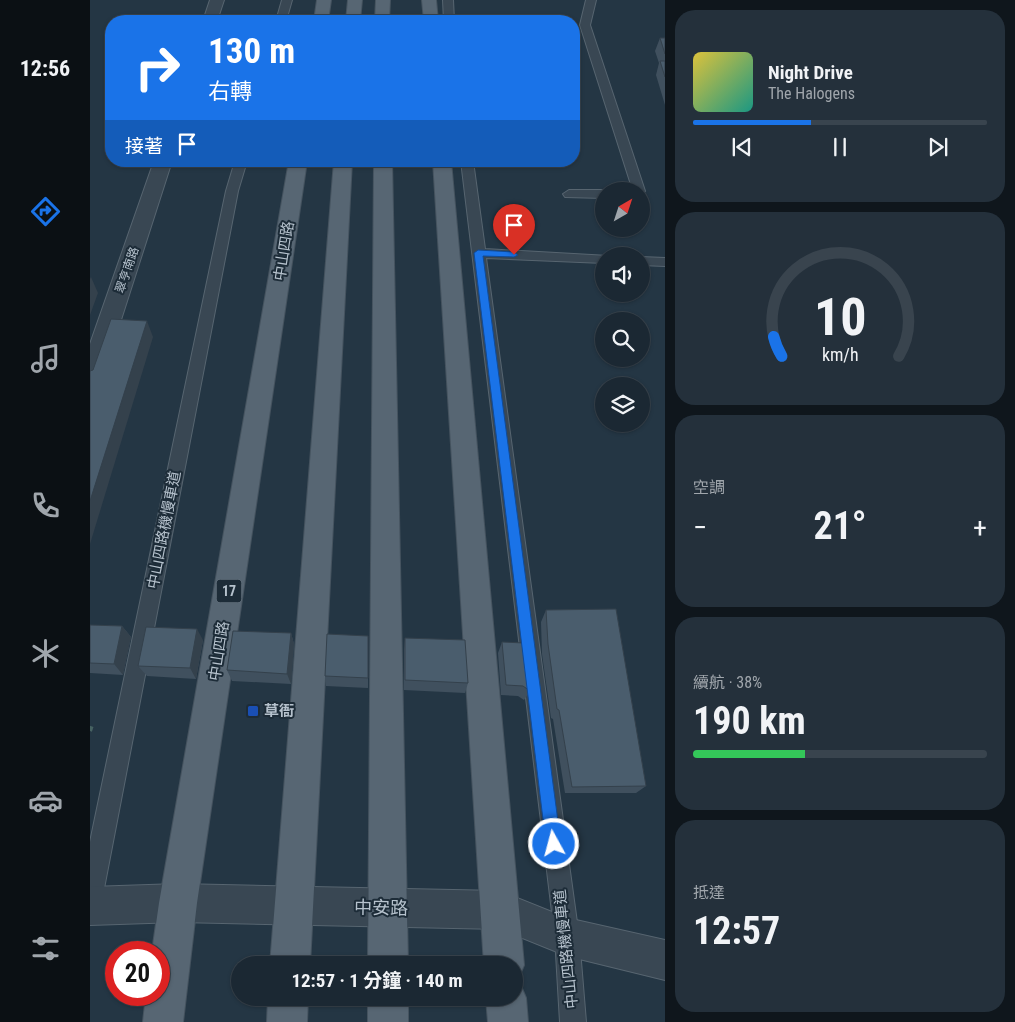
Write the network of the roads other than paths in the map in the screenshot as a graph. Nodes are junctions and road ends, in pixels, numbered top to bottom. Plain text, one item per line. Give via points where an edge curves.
1 (217, 0) edge
2 (287, 0) edge
3 (324, 0) edge
4 (355, 0) edge
5 (383, 0) edge
6 (430, 0) edge
7 (448, 0) edge
8 (591, 0) edge
9 (212, 15) edge
10 (283, 15) edge
11 (322, 15) edge
12 (354, 15) edge
13 (382, 15) edge
14 (431, 15) edge
15 (449, 15) edge
16 (161, 167) edge
17 (239, 167) edge
18 (297, 167) edge
19 (343, 167) edge
20 (383, 167) edge
21 (442, 167) edge
22 (467, 167) edge
23 (636, 182) edge
24 (569, 194) dead end
25 (595, 194) edge
26 (478, 253) junction
27 (595, 259) edge
28 (650, 261) edge
29 (665, 262) edge
30 (90, 378) edge
31 (90, 899) edge
32 (178, 903) junction
33 (90, 906) edge
34 (292, 906) junction
35 (388, 908) junction
36 (500, 910) junction
37 (567, 937) junction
38 (665, 941) edge
39 (290, 956) edge
40 (388, 956) edge
41 (503, 956) edge
42 (665, 960) edge
43 (288, 1006) edge
44 (388, 1006) edge
45 (507, 1006) edge
46 (163, 1022) edge
47 (287, 1022) edge
48 (388, 1022) edge
49 (508, 1022) edge
50 (573, 1022) edge

1 - 9 street
2 - 10 lane
3 - 11 main road
4 - 12 main road
5 - 13 main road
6 - 14 main road
7 - 15 lane
8 - 23 lane via 586,25
16 - 30 street, 翠亨南路
17 - 31 lane, 中山四路機慢車道
18 - 32 main road, 中山四路 / 17
19 - 34 main road
20 - 35 main road
21 - 36 main road
22 - 26 lane, 中山四路機慢車道
24 - 25 lane
26 - 27 lane
26 - 37 lane, 中山四路機慢車道
28 - 29 lane
32 - 33 street, 中安路
32 - 34 street, 中安路
32 - 46 main road, 中山四路 / 17
34 - 35 street, 中安路
34 - 39 main road
35 - 36 street, 中安路
35 - 40 main road
36 - 37 street, 中安路
36 - 41 main road
37 - 38 lane
37 - 42 street, 中安路
37 - 50 lane, 中山四路機慢車道
43 - 47 main road
44 - 48 main road
45 - 49 main road

